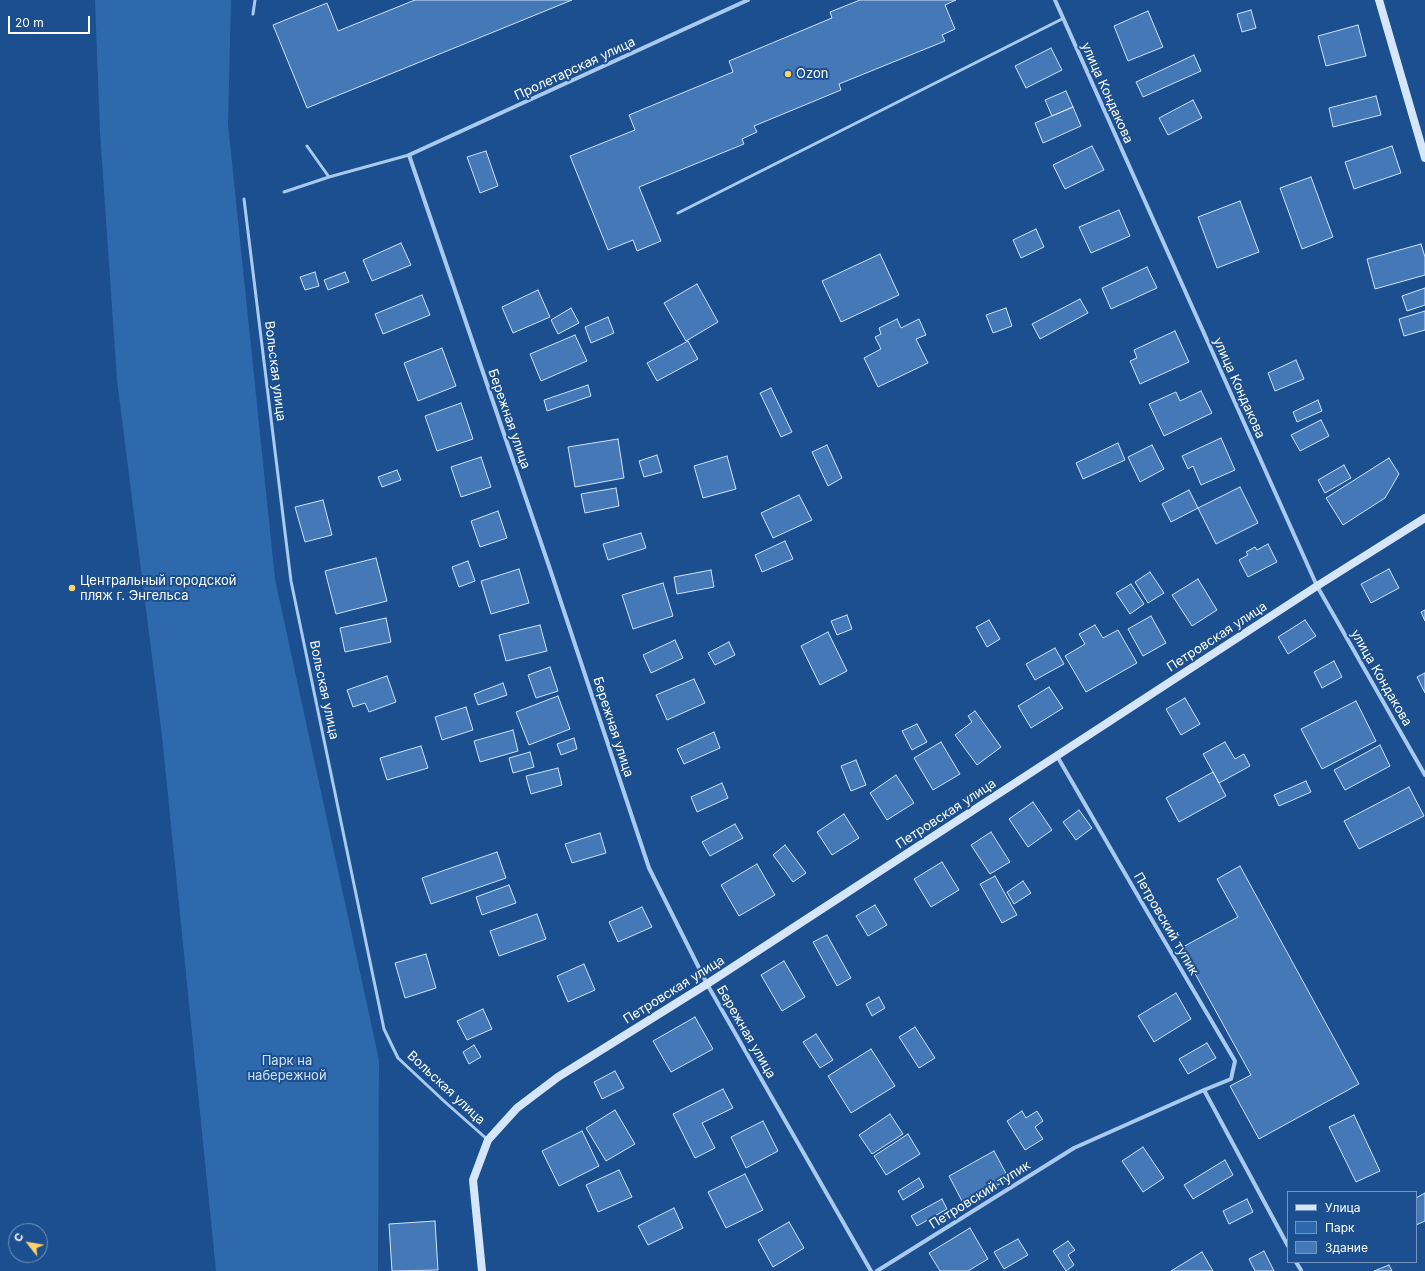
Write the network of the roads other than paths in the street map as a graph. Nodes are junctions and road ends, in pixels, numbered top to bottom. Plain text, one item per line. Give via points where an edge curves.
1 (255, 0) edge
2 (748, 0) edge
3 (1055, 0) edge
4 (1379, 0) edge
5 (253, 14) dead end
6 (1062, 19) junction
7 (307, 146) dead end
8 (409, 156) junction
9 (1425, 158) edge
10 (329, 176) junction
11 (284, 192) dead end
12 (244, 199) dead end
13 (678, 213) dead end
14 (1425, 518) edge
15 (1317, 586) junction
16 (1057, 756) junction
17 (1425, 775) edge
18 (707, 984) junction
19 (1204, 1090) junction
20 (488, 1140) junction
21 (1287, 1244) edge
22 (1297, 1263) edge
23 (1301, 1270) dead end
24 (482, 1271) edge
25 (871, 1271) edge
26 (877, 1271) edge

1 - 5 lane
2 - 8 street, Пролетарская улица
3 - 6 street, улица Кондакова
4 - 9 main road
6 - 13 lane
6 - 15 street, улица Кондакова
7 - 10 lane
8 - 10 lane
8 - 18 street, Бережная улица via 649,868
10 - 11 lane
12 - 20 lane, Вольская улица via 291,581 384,1029 398,1058
14 - 15 main road, Петровская улица
15 - 16 main road, Петровская улица
15 - 17 street, улица Кондакова
16 - 18 main road, Петровская улица
16 - 19 street, Петровский тупик via 1235,1061 1231,1078
18 - 20 main road, Петровская улица via 558,1077 517,1108
18 - 25 street, Бережная улица
19 - 21 street
19 - 26 street, Петровский тупик via 1074,1148
20 - 24 main road via 473,1180
22 - 23 street

